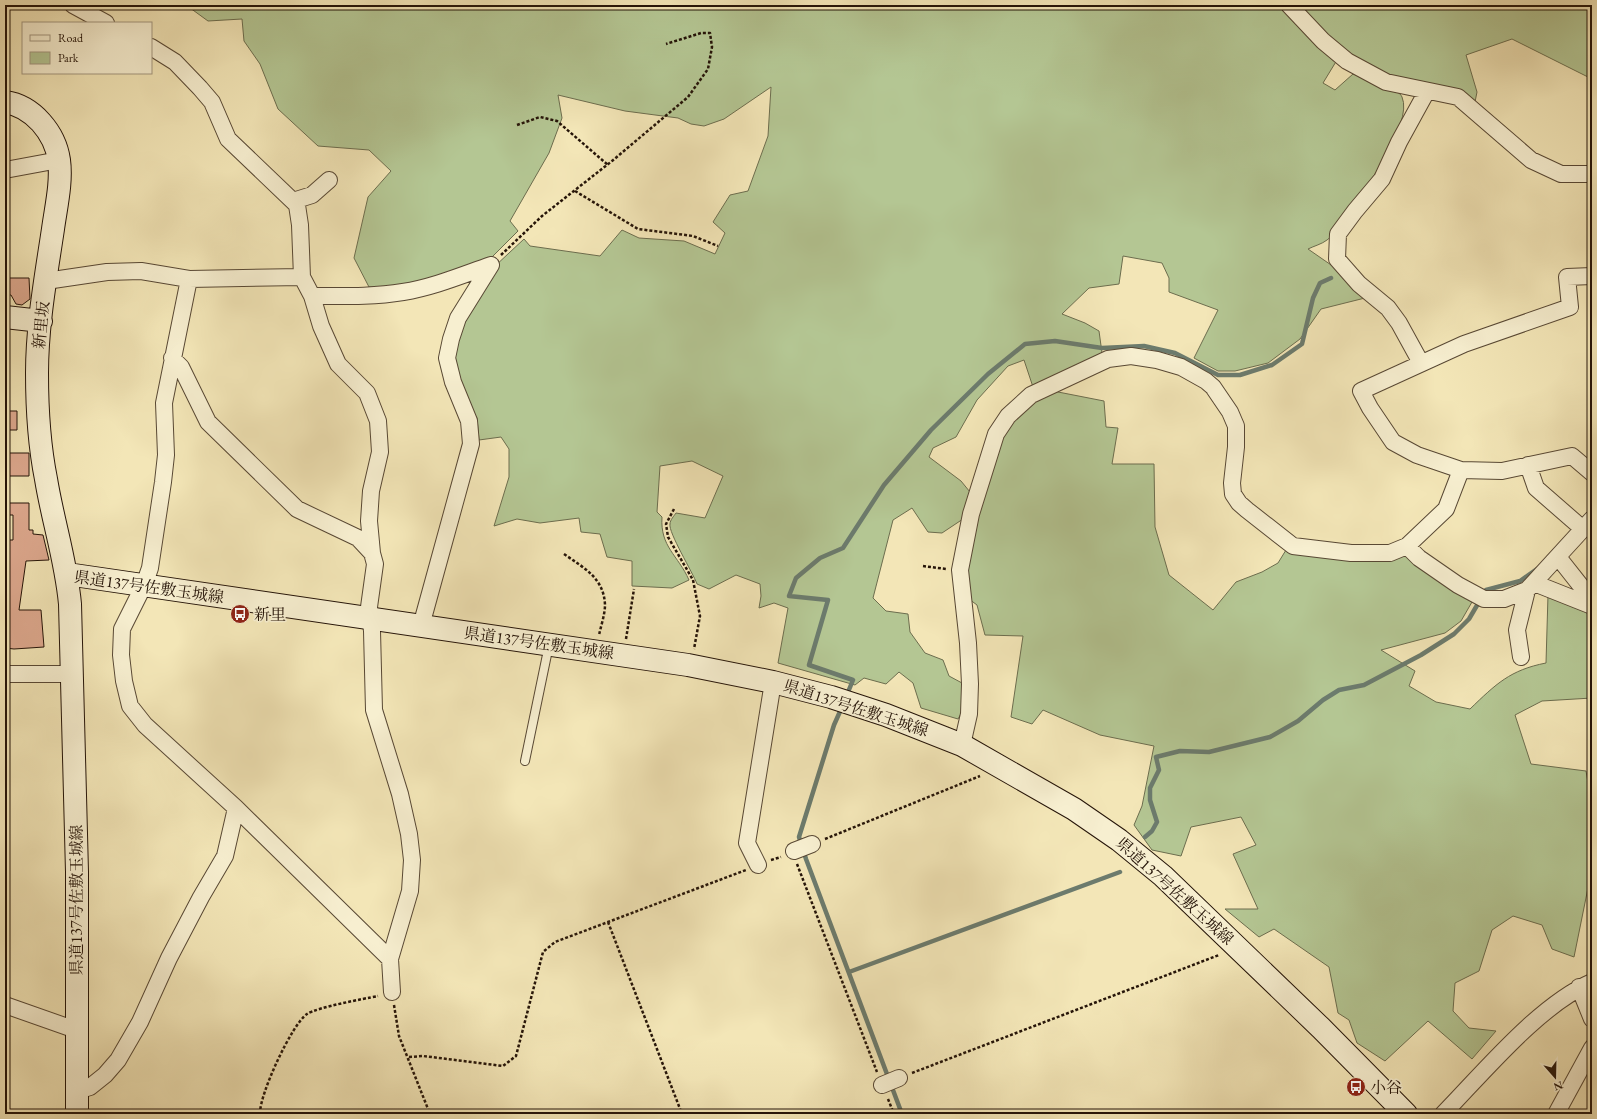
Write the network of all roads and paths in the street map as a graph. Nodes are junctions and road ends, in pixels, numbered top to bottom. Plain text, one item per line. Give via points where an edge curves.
1 (73, 5) edge
2 (1289, 5) edge
3 (104, 22) edge
4 (666, 44) dead end
5 (152, 48) edge
6 (1427, 91) junction
7 (5, 102) edge
8 (517, 125) dead end
9 (59, 160) junction
10 (608, 165) junction
11 (5, 170) edge
12 (1592, 174) edge
13 (329, 180) dead end
14 (575, 191) junction
15 (293, 201) junction
16 (718, 246) dead end
17 (491, 265) junction
18 (1592, 276) edge
19 (302, 277) junction
20 (189, 279) junction
21 (46, 281) junction
22 (312, 296) junction
23 (5, 317) edge
24 (41, 322) junction
25 (172, 358) junction
26 (1421, 363) junction
27 (1528, 465) junction
28 (1461, 470) junction
29 (1592, 473) edge
30 (674, 509) dead end
31 (1582, 524) edge
32 (1408, 546) junction
33 (372, 553) junction
34 (564, 554) dead end
35 (1558, 557) junction
36 (923, 566) dead end
37 (960, 570) junction
38 (67, 574) junction
39 (144, 585) junction
40 (1531, 587) junction
41 (634, 589) dead end
42 (1592, 600) edge
43 (1592, 606) edge
44 (369, 618) junction
45 (421, 626) junction
46 (549, 644) junction
47 (596, 652) junction
48 (624, 656) junction
49 (1521, 656) dead end
50 (691, 666) junction
51 (5, 674) edge
52 (72, 674) junction
53 (773, 682) junction
54 (962, 745) junction
55 (990, 760) junction
56 (525, 761) dead end
57 (236, 808) junction
58 (812, 844) joint
59 (793, 852) junction
60 (758, 865) junction
61 (608, 922) junction
62 (1231, 941) junction
63 (390, 959) junction
64 (1585, 985) edge
65 (392, 992) junction
66 (5, 1005) edge
67 (1592, 1019) edge
68 (76, 1030) junction
69 (1592, 1048) edge
70 (409, 1057) junction
71 (899, 1078) joint
72 (883, 1084) junction
73 (77, 1091) junction
74 (77, 1114) edge
75 (260, 1114) edge
76 (430, 1114) edge
77 (682, 1114) edge
78 (894, 1114) edge
79 (1406, 1114) edge
80 (1443, 1114) edge
81 (1556, 1114) edge

1 - 3 street
2 - 6 street via 1322,41 1347,61 1386,82
4 - 10 path via 701,33 710,33 712,47 708,69 688,97
5 - 15 street via 175,62 200,88 212,102 228,139
6 - 12 street via 1458,97 1531,160 1561,174
6 - 26 street via 1382,179 1338,234 1337,259 1359,284 1388,308
7 - 9 main road, 新里坂 via 19,106 44,124 55,144
8 - 10 path via 540,116 557,121
9 - 11 street
9 - 21 main road, 新里坂 via 60,177
10 - 14 path
13 - 15 street via 312,195
14 - 16 path via 638,229 693,236
14 - 17 path via 542,216
15 - 19 street via 297,204 300,225
17 - 22 street via 440,283 403,292
17 - 45 street via 458,318 447,358 453,382 470,421 471,444
18 - 26 street via 1567,277 1570,307 1464,344
19 - 20 street
19 - 22 street
20 - 21 street via 141,271 107,272
20 - 25 street
21 - 24 main road, 新里坂
22 - 33 street via 321,326 338,364 367,393 378,421 380,452 371,491 369,521
23 - 24 main road
24 - 38 main road, 新里坂 via 37,370 40,436 46,480
25 - 33 street via 181,367 208,422 297,509 358,538
25 - 39 street via 164,403 164,482 150,568
26 - 28 street via 1361,391 1393,442 1417,455
27 - 28 street via 1502,471
27 - 29 street via 1572,456
27 - 31 street via 1536,488
28 - 32 street via 1446,509
30 - 50 path via 666,524 668,536 693,580 700,616
31 - 35 street
32 - 37 street via 1390,553 1351,554 1294,546 1247,510 1233,494 1236,426 1213,387 1181,368 1157,360 1131,356 1108,359 1031,395 1008,416 996,434 970,514
32 - 40 street via 1419,558 1479,596 1504,599
33 - 44 street via 375,564
34 - 47 path via 592,574 602,589 605,606
35 - 40 street
35 - 42 street
36 - 37 path
37 - 54 street via 970,684 969,714
38 - 39 main road, 県道137号佐敷玉城線
38 - 52 main road, 県道137号佐敷玉城線
39 - 44 main road, 県道137号佐敷玉城線
39 - 57 street via 122,629 124,681 130,706 145,725
40 - 43 street
40 - 49 street via 1517,630
41 - 48 path
44 - 45 main road, 県道137号佐敷玉城線
44 - 63 street via 372,631 374,710 400,794 412,860 410,891
45 - 46 main road, 県道137号佐敷玉城線
46 - 47 main road, 県道137号佐敷玉城線
46 - 56 lane
47 - 48 main road, 県道137号佐敷玉城線
48 - 50 main road, 県道137号佐敷玉城線
50 - 53 main road, 県道137号佐敷玉城線
51 - 52 street
52 - 68 main road, 県道137号佐敷玉城線 via 77,872
53 - 54 main road, 県道137号佐敷玉城線 via 844,701
53 - 60 street via 747,843
54 - 55 main road, 県道137号佐敷玉城線
55 - 58 path via 984,772 970,781
55 - 62 main road, 県道137号佐敷玉城線 via 1074,809 1119,840 1163,876
57 - 63 street
57 - 73 street via 225,856 169,958 133,1035 118,1060 105,1075 90,1087
58 - 59 street
59 - 60 path
59 - 72 path
60 - 61 path
61 - 70 path via 554,942 544,952 516,1056 502,1066 423,1056
61 - 77 path
62 - 71 path via 1219,955
62 - 79 main road, 県道137号佐敷玉城線 via 1322,1028
63 - 65 street
64 - 67 street
64 - 80 street via 1550,1008
65 - 70 path via 399,1036
65 - 75 path via 309,1013 299,1020 277,1062 260,1106
66 - 68 street
68 - 73 main road, 県道137号佐敷玉城線
69 - 81 street
70 - 76 path
71 - 72 street
72 - 78 path
73 - 74 main road, 県道137号佐敷玉城線

